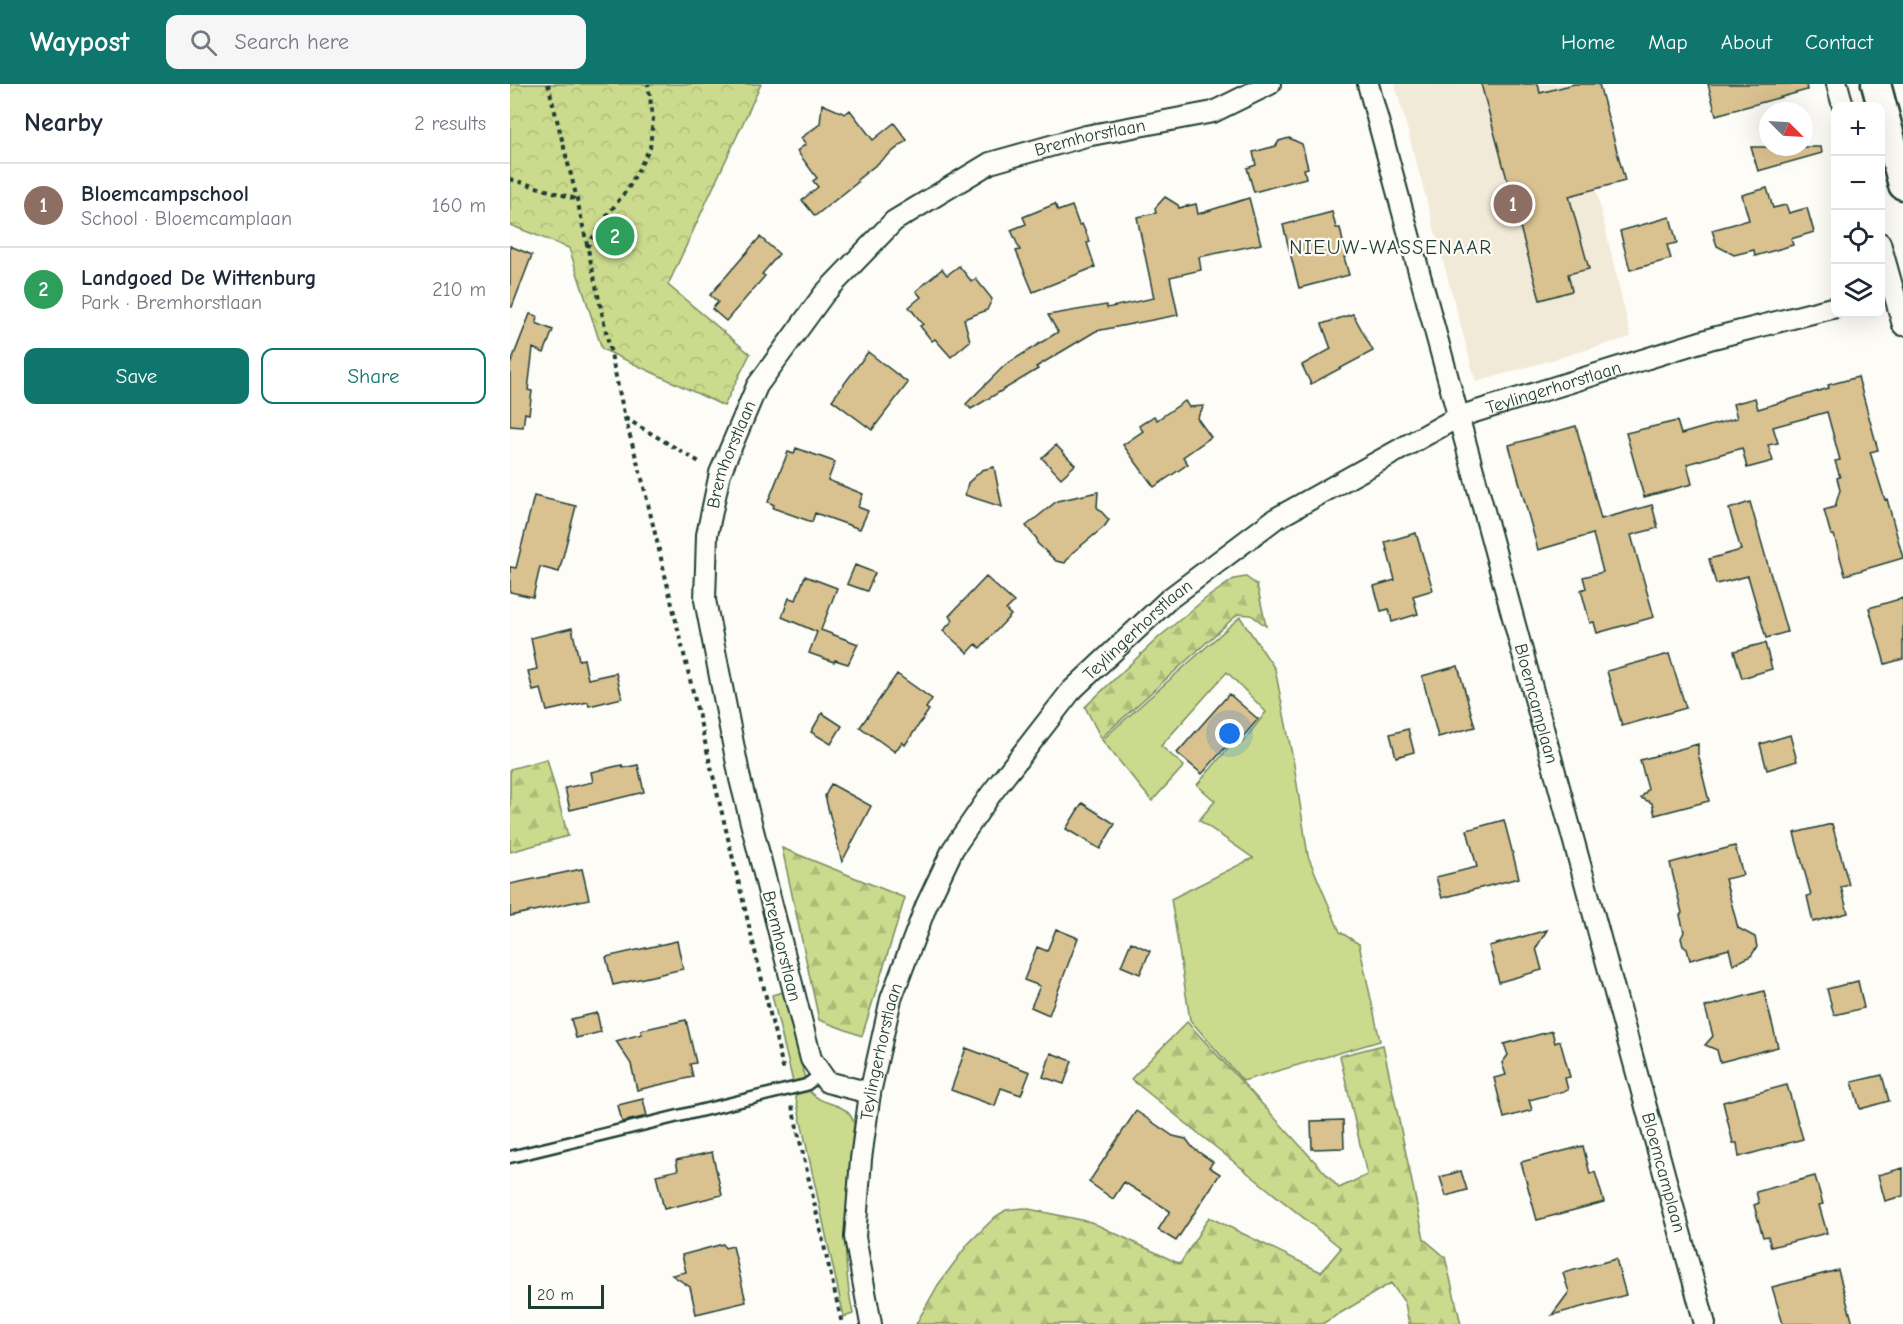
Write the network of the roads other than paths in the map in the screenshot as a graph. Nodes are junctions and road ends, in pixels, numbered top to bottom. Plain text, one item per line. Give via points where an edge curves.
1 (1270, 84) edge
2 (1368, 84) edge
3 (1836, 84) edge
4 (1876, 84) edge
5 (1842, 102) edge
6 (1903, 185) edge
7 (1884, 264) edge
8 (1887, 293) edge
9 (1831, 308) edge
10 (1903, 325) edge
11 (1458, 417) junction
12 (821, 1074) junction
13 (870, 1093) junction
14 (510, 1157) edge
15 (871, 1324) edge
16 (1705, 1324) edge

1 - 12 street, Bremhorstlaan via 1214,112 1086,136 990,163 894,221 824,294 757,386 720,473 707,535 705,600 740,778 811,1059
2 - 11 street, Bloemcamplaan
3 - 5 street
4 - 6 street
7 - 8 street
8 - 10 street
9 - 11 street, Teylingerhorstlaan via 1713,338
11 - 13 street, Teylingerhorstlaan via 1275,519 1169,599 1071,691 990,794 953,849 926,906 891,999
11 - 16 street, Bloemcamplaan
12 - 13 street via 827,1082
12 - 14 lane via 807,1085 789,1090
13 - 15 street, Teylingerhorstlaan via 855,1237

